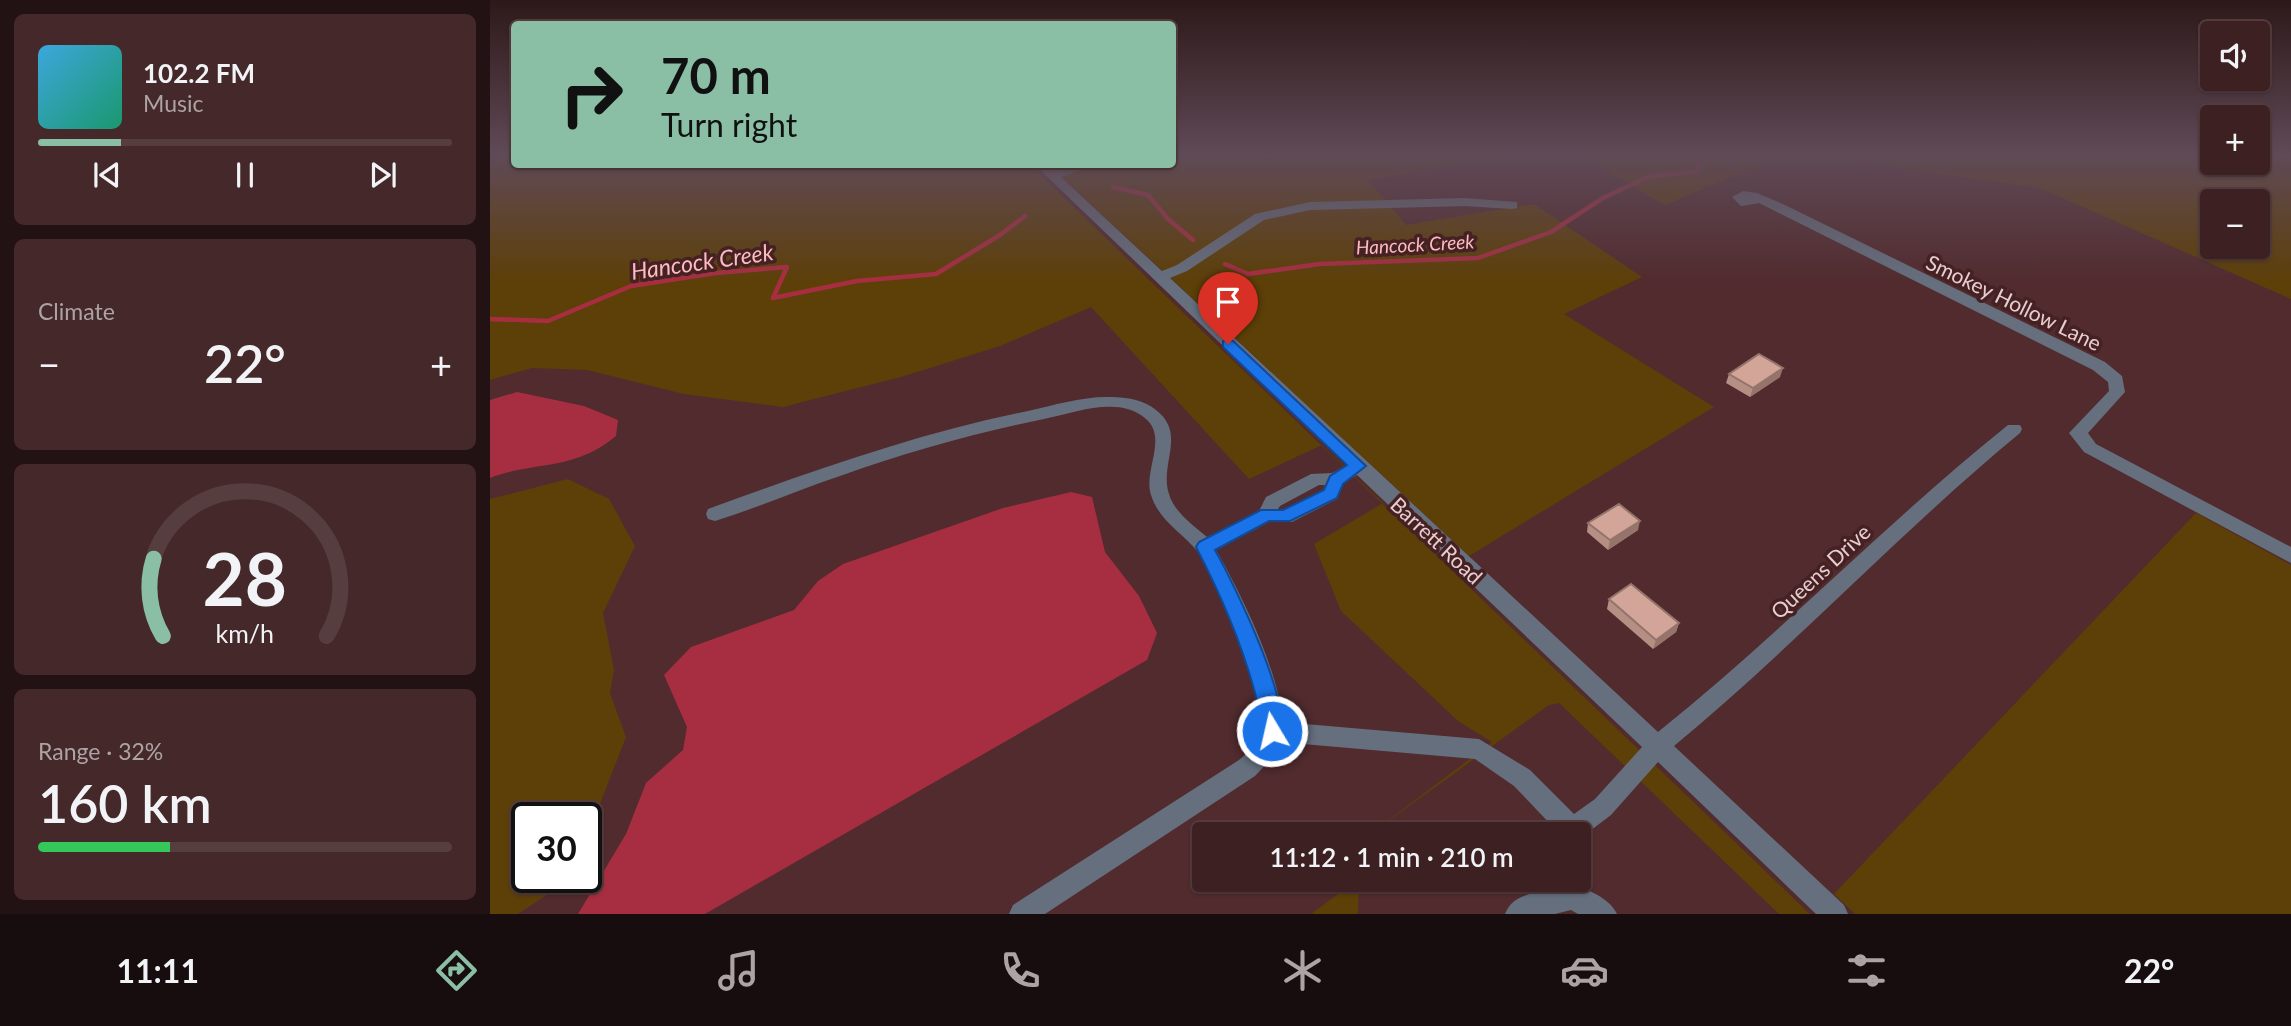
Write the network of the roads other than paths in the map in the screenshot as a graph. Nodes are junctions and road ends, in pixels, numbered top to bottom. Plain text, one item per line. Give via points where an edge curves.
1 (1073, 197) edge
2 (1758, 200) dead end
3 (1512, 205) dead end
4 (1158, 278) junction
5 (2014, 429) dead end
6 (1358, 466) junction
7 (715, 514) dead end
8 (1205, 547) junction
9 (2291, 556) edge
10 (1272, 731) junction
11 (1657, 746) junction
12 (1559, 822) edge
13 (1582, 822) edge
14 (1549, 892) edge
15 (1022, 914) edge
16 (1518, 914) edge
17 (1604, 914) edge
18 (1835, 914) edge

1 - 4 street, Barrett Road
2 - 9 street, Smokey Hollow Lane via 2099,366 2116,380 2117,393 2078,433 2090,448
3 - 4 street via 1310,206 1260,217 1182,268
4 - 6 street, Barrett Road
5 - 11 street, Queens Drive via 1949,482 1730,687
6 - 8 street via 1335,480 1317,478 1272,502 1267,515
6 - 11 street, Barrett Road
7 - 8 street via 973,428 1110,402 1141,407 1158,420 1165,436 1158,469 1160,494 1176,520
8 - 10 street via 1234,601 1265,691
10 - 12 street via 1479,749 1522,778
10 - 15 street via 1264,750 1247,768
11 - 13 street, Queens Drive via 1603,807
11 - 18 street, Barrett Road
14 - 16 street
14 - 17 street via 1573,897

